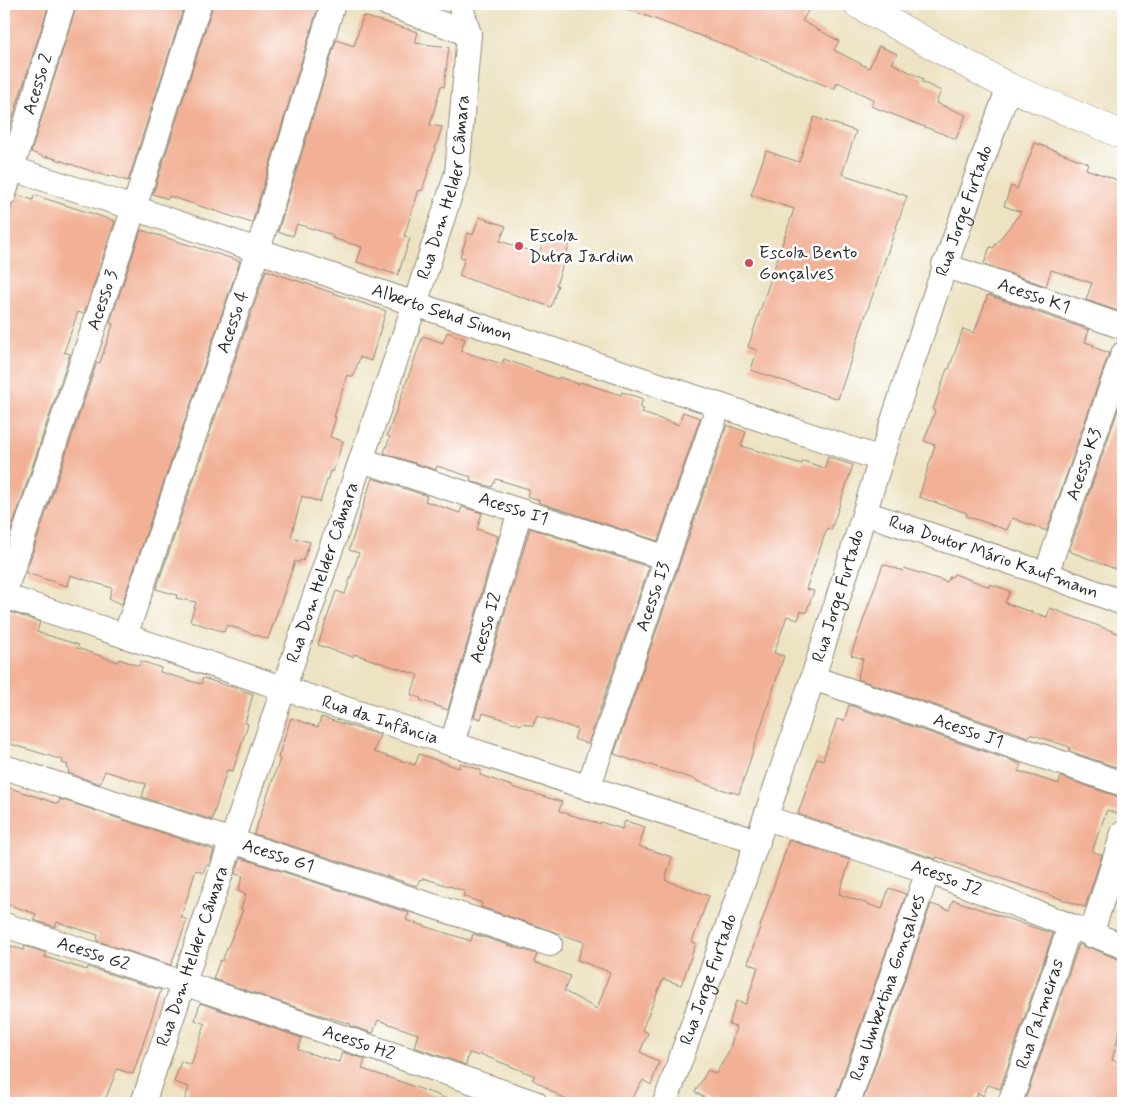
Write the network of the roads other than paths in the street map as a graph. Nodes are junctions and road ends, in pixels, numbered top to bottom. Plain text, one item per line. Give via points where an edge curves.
1 (63, 4) edge
2 (199, 4) edge
3 (333, 4) edge
4 (388, 4) edge
5 (460, 4) edge
6 (857, 4) edge
7 (468, 34) junction
8 (1009, 87) junction
9 (1123, 135) edge
10 (8, 168) edge
11 (4, 194) edge
12 (134, 208) junction
13 (258, 250) junction
14 (944, 265) junction
15 (415, 304) junction
16 (1123, 327) edge
17 (1123, 354) edge
18 (718, 405) junction
19 (881, 459) junction
20 (360, 460) junction
21 (520, 511) junction
22 (865, 513) junction
23 (667, 558) junction
24 (1046, 574) junction
25 (4, 595) edge
26 (1123, 603) edge
27 (125, 636) junction
28 (813, 678) junction
29 (283, 688) junction
30 (452, 744) junction
31 (4, 767) edge
32 (1123, 784) edge
33 (588, 788) junction
34 (766, 818) junction
35 (1123, 833) edge
36 (232, 841) junction
37 (758, 842) junction
38 (928, 871) junction
39 (4, 925) edge
40 (1070, 926) junction
41 (1091, 934) junction
42 (550, 944) dead end
43 (1123, 946) edge
44 (183, 983) junction
45 (143, 1103) edge
46 (535, 1103) edge
47 (665, 1103) edge
48 (848, 1103) edge
49 (1010, 1103) edge

1 - 10 street, Acesso 2
2 - 12 street, Acesso 3
3 - 13 street, Acesso 4
4 - 7 street
5 - 7 street, Rua Dom Helder Câmara
6 - 8 main road
7 - 15 street, Rua Dom Helder Câmara via 457,174
8 - 9 main road
8 - 14 street, Rua Jorge Furtado
10 - 11 street, Acesso 2
10 - 12 street, Alberto Sehd Simon
12 - 13 street, Alberto Sehd Simon
12 - 25 street, Acesso 3
13 - 15 street, Alberto Sehd Simon
13 - 27 street, Acesso 4
14 - 16 street, Acesso K1
14 - 19 street, Rua Jorge Furtado
15 - 18 street, Alberto Sehd Simon
15 - 20 street, Rua Dom Helder Câmara
17 - 24 street, Acesso K3
18 - 19 street, Alberto Sehd Simon
18 - 23 street, Acesso I3
19 - 22 street, Rua Jorge Furtado
20 - 21 street, Acesso I1
20 - 29 street, Rua Dom Helder Câmara
21 - 23 street, Acesso I1
21 - 30 street, Acesso I2
22 - 24 street, Rua Doutor Mário Kaufmann
22 - 28 street, Rua Jorge Furtado
23 - 33 street, Acesso I3
24 - 26 street, Rua Doutor Mário Kaufmann
25 - 27 street, Rua da Infância
27 - 29 street, Rua da Infância
28 - 32 street, Acesso J1
28 - 34 street, Rua Jorge Furtado
29 - 30 street, Rua da Infância
29 - 36 street, Rua Dom Helder Câmara
30 - 33 street, Rua da Infância
31 - 36 street, Acesso G1
33 - 37 street, Rua da Infância
34 - 37 street, Rua Jorge Furtado
34 - 38 street, Acesso J2
35 - 41 street
36 - 42 street, Acesso G1
36 - 44 street, Rua Dom Helder Câmara
37 - 47 street, Rua Jorge Furtado
38 - 40 street, Acesso J2
38 - 48 street, Rua Umbertina Gonçalves
39 - 44 street, Acesso G2
40 - 41 street, Acesso J2
40 - 49 street, Rua Palmeiras
41 - 43 street, Acesso J2
44 - 45 street, Rua Dom Helder Câmara
44 - 46 street, Acesso H2

